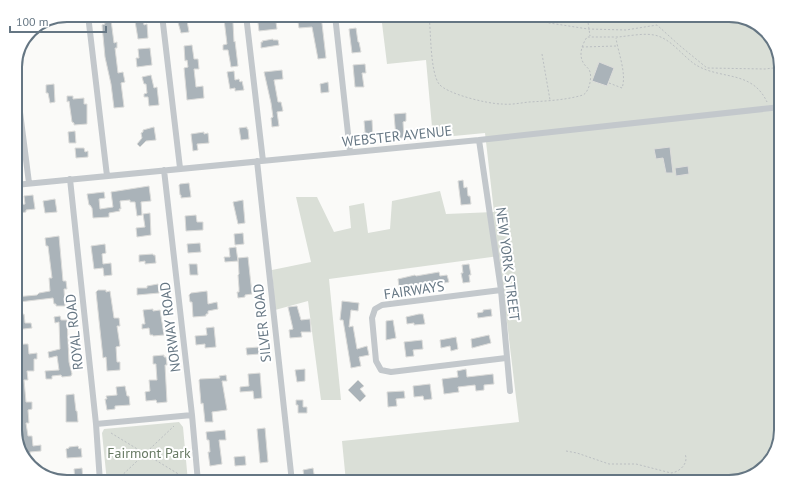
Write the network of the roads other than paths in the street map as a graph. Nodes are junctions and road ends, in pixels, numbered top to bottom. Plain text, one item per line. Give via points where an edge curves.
1 (89, 22) edge
2 (163, 22) edge
3 (247, 22) edge
4 (336, 22) edge
5 (774, 108) edge
6 (22, 128) edge
7 (479, 140) junction
8 (350, 152) junction
9 (260, 161) junction
10 (180, 168) junction
11 (164, 170) junction
12 (107, 176) junction
13 (70, 179) junction
14 (29, 183) junction
15 (22, 184) edge
16 (501, 290) junction
17 (506, 358) junction
18 (510, 391) dead end
19 (192, 415) junction
20 (96, 424) junction
21 (100, 475) edge
22 (197, 475) edge
23 (291, 475) edge

1 - 12 street
2 - 10 street
3 - 9 street, SILVER ROAD
4 - 8 street
5 - 7 street, WEBSTER AVENUE
6 - 14 street
7 - 8 street, WEBSTER AVENUE
7 - 16 street, NEW YORK STREET
8 - 9 street, WEBSTER AVENUE
9 - 10 street, WEBSTER AVENUE
9 - 23 street, SILVER ROAD
10 - 11 street, WEBSTER AVENUE
11 - 12 street, WEBSTER AVENUE
11 - 19 street, NORWAY ROAD
12 - 13 street, WEBSTER AVENUE
13 - 14 street, WEBSTER AVENUE
13 - 20 street, ROYAL ROAD
14 - 15 street, WEBSTER AVENUE
16 - 17 street, NEW YORK STREET
16 - 17 street, FAIRWAYS via 382,305 375,309 372,318 376,361 381,370 386,372
17 - 18 street, NEW YORK STREET
19 - 20 street
19 - 22 street, NORWAY ROAD
20 - 21 street, ROYAL ROAD

